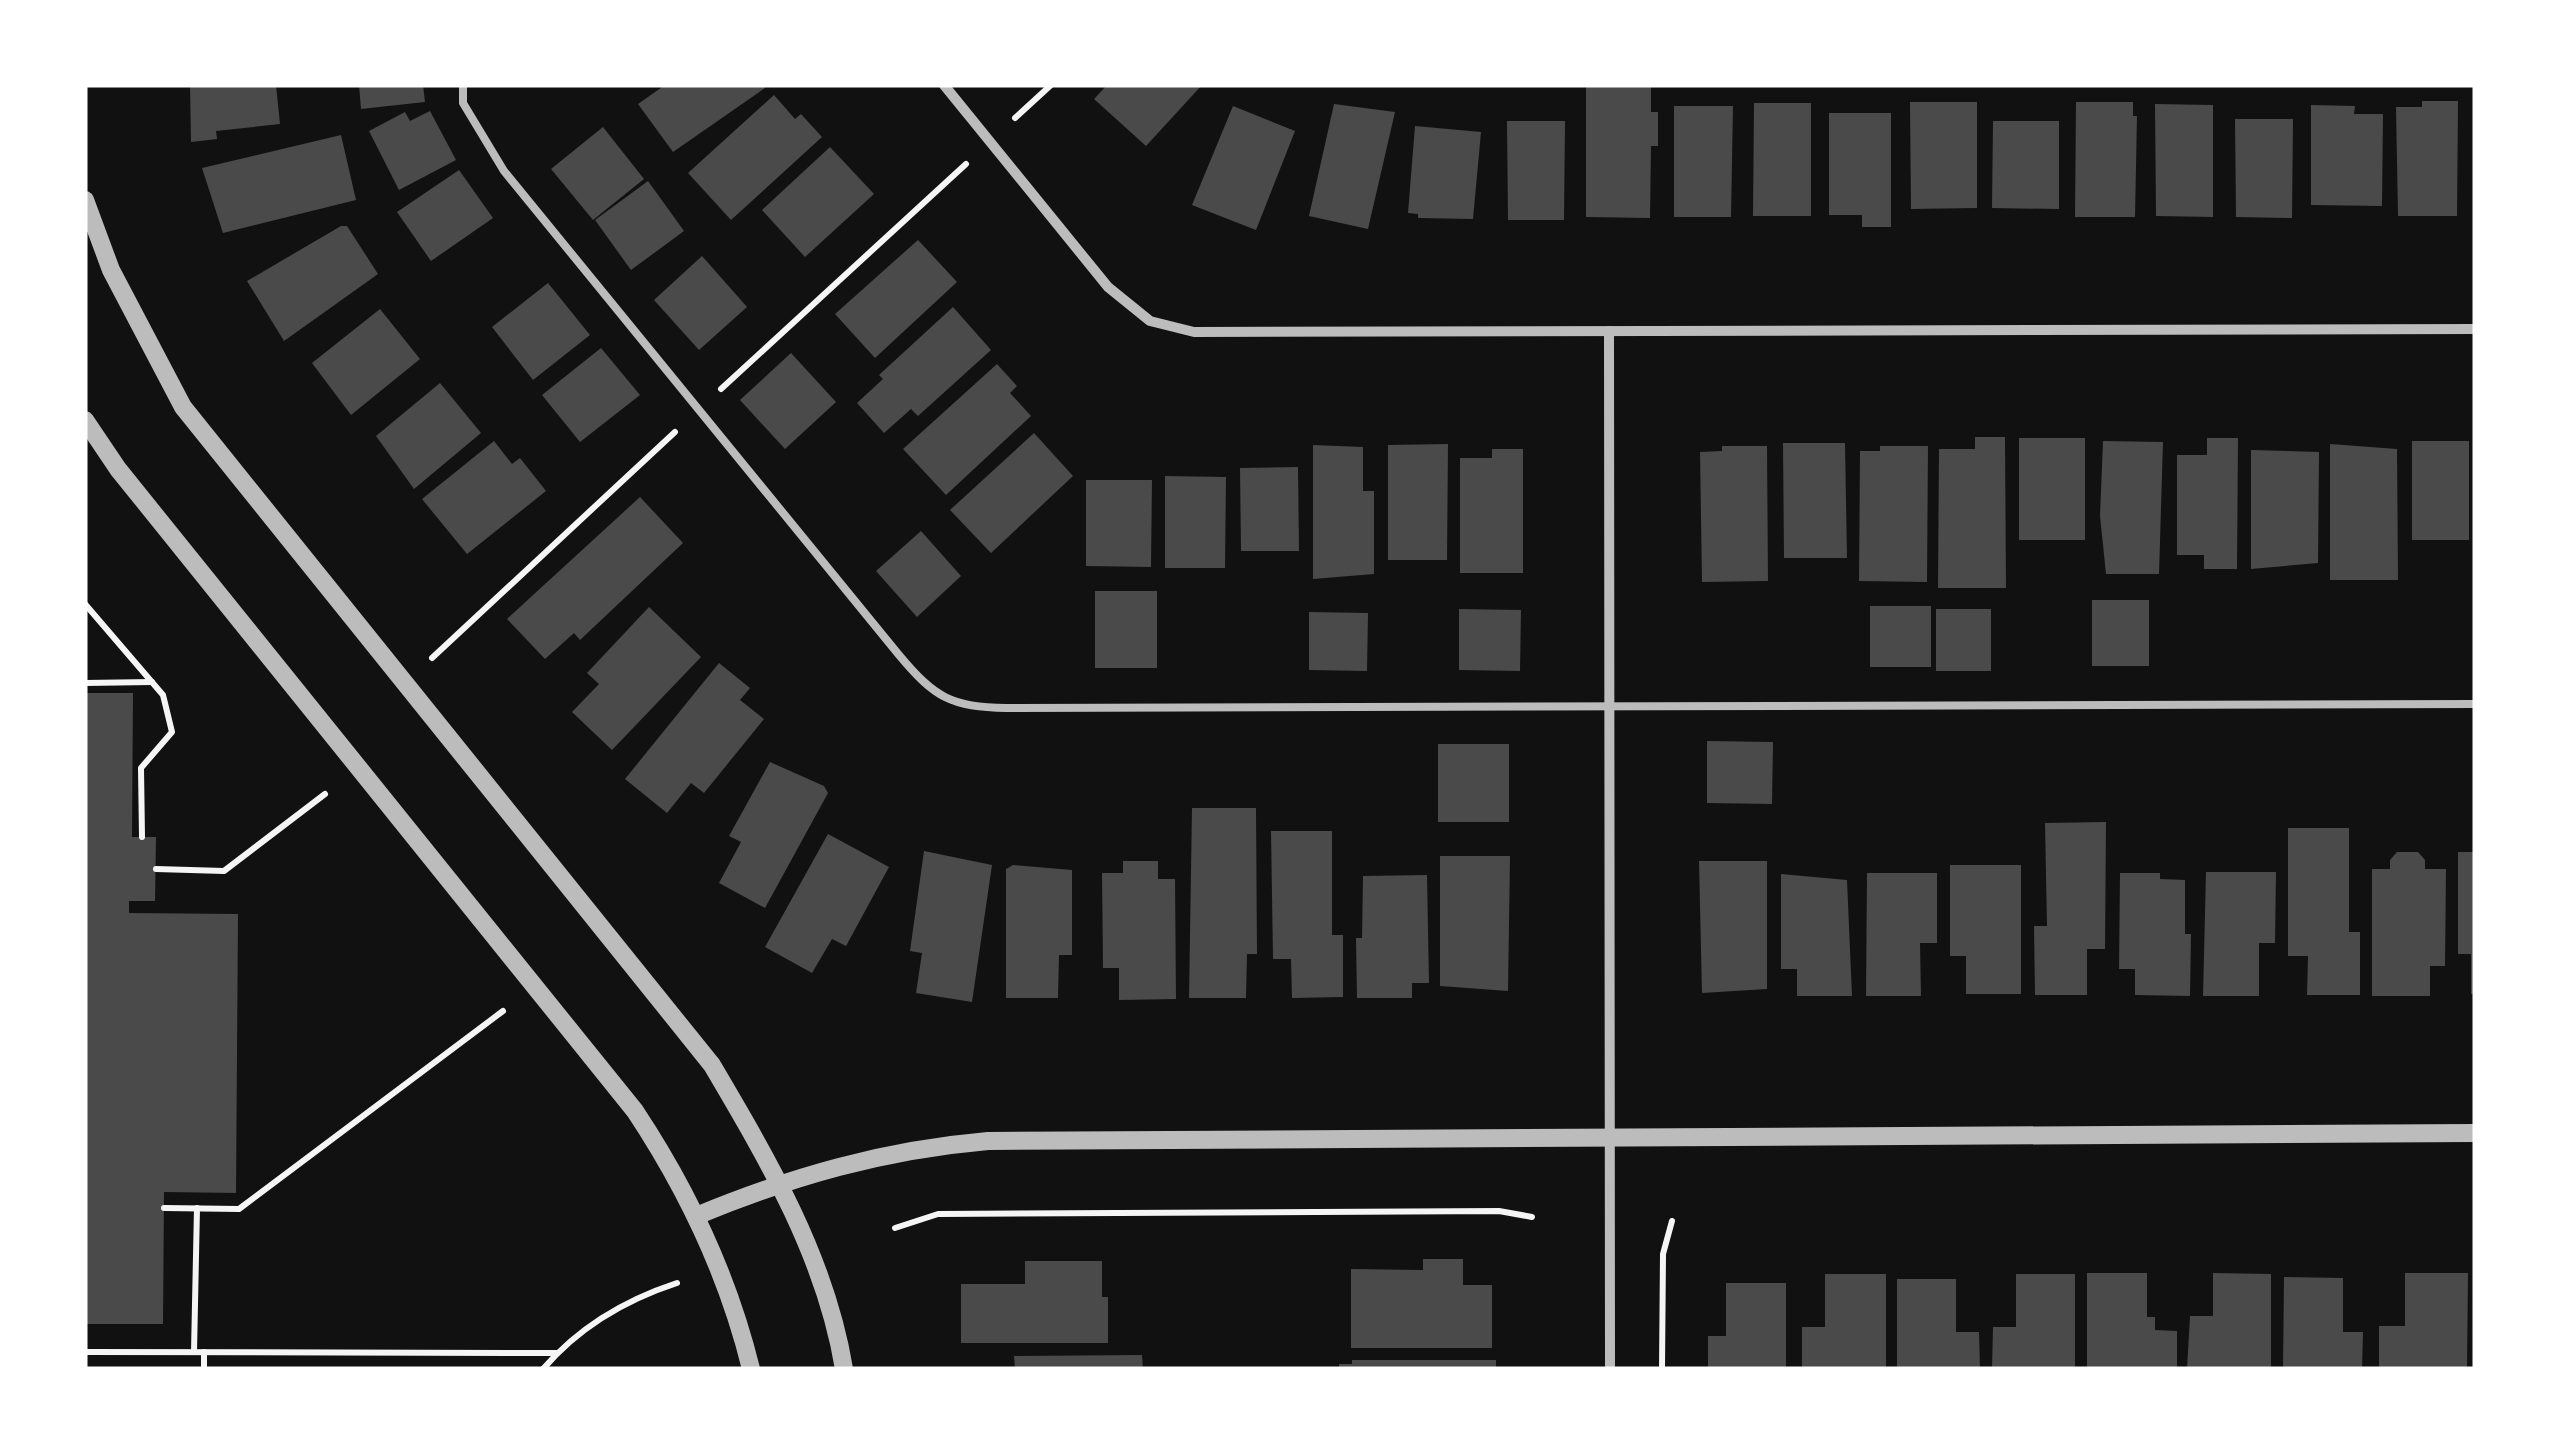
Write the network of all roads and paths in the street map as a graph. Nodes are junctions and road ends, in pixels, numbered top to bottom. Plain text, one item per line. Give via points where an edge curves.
1 (463, 85) edge
2 (944, 85) edge
3 (1051, 85) edge
4 (990, 142) junction
5 (85, 200) edge
6 (2475, 328) edge
7 (1609, 330) junction
8 (700, 410) junction
9 (85, 420) edge
10 (85, 604) edge
11 (152, 682) junction
12 (85, 683) edge
13 (406, 683) junction
14 (2475, 704) edge
15 (1609, 706) junction
16 (325, 794) dead end
17 (142, 838) dead end
18 (156, 869) dead end
19 (503, 1011) dead end
20 (2475, 1133) edge
21 (1608, 1135) junction
22 (780, 1181) junction
23 (164, 1208) dead end
24 (197, 1208) junction
25 (696, 1216) junction
26 (1532, 1217) dead end
27 (1672, 1221) dead end
28 (895, 1228) dead end
29 (678, 1282) dead end
30 (85, 1352) edge
31 (194, 1352) junction
32 (204, 1352) junction
33 (557, 1353) junction
34 (204, 1369) edge
35 (543, 1369) edge
36 (751, 1369) edge
37 (844, 1369) edge
38 (1610, 1369) edge
39 (1662, 1369) edge

1 - 8 lane via 463,103 496,159
2 - 4 street
3 - 4 path
4 - 7 street via 1108,287 1150,321 1170,328
4 - 8 path
5 - 13 street via 112,270 183,407
6 - 7 street
7 - 15 street
8 - 13 path
8 - 15 lane via 898,655 949,702 1007,708
9 - 25 street via 635,1111
10 - 11 path
11 - 12 path
11 - 17 path via 163,695 172,732 141,768
13 - 22 street via 678,1018
14 - 15 lane
15 - 21 street
16 - 18 path via 224,871
19 - 24 path via 239,1209
20 - 21 street
21 - 22 street via 988,1141 889,1152
21 - 38 street
22 - 25 street
22 - 37 street via 810,1250
23 - 24 path
24 - 31 path
25 - 36 street via 728,1288
26 - 28 path via 1499,1211 938,1214
27 - 39 path via 1663,1254
29 - 33 path via 629,1299
30 - 31 path
31 - 32 path
32 - 33 path
32 - 34 path
33 - 35 path

